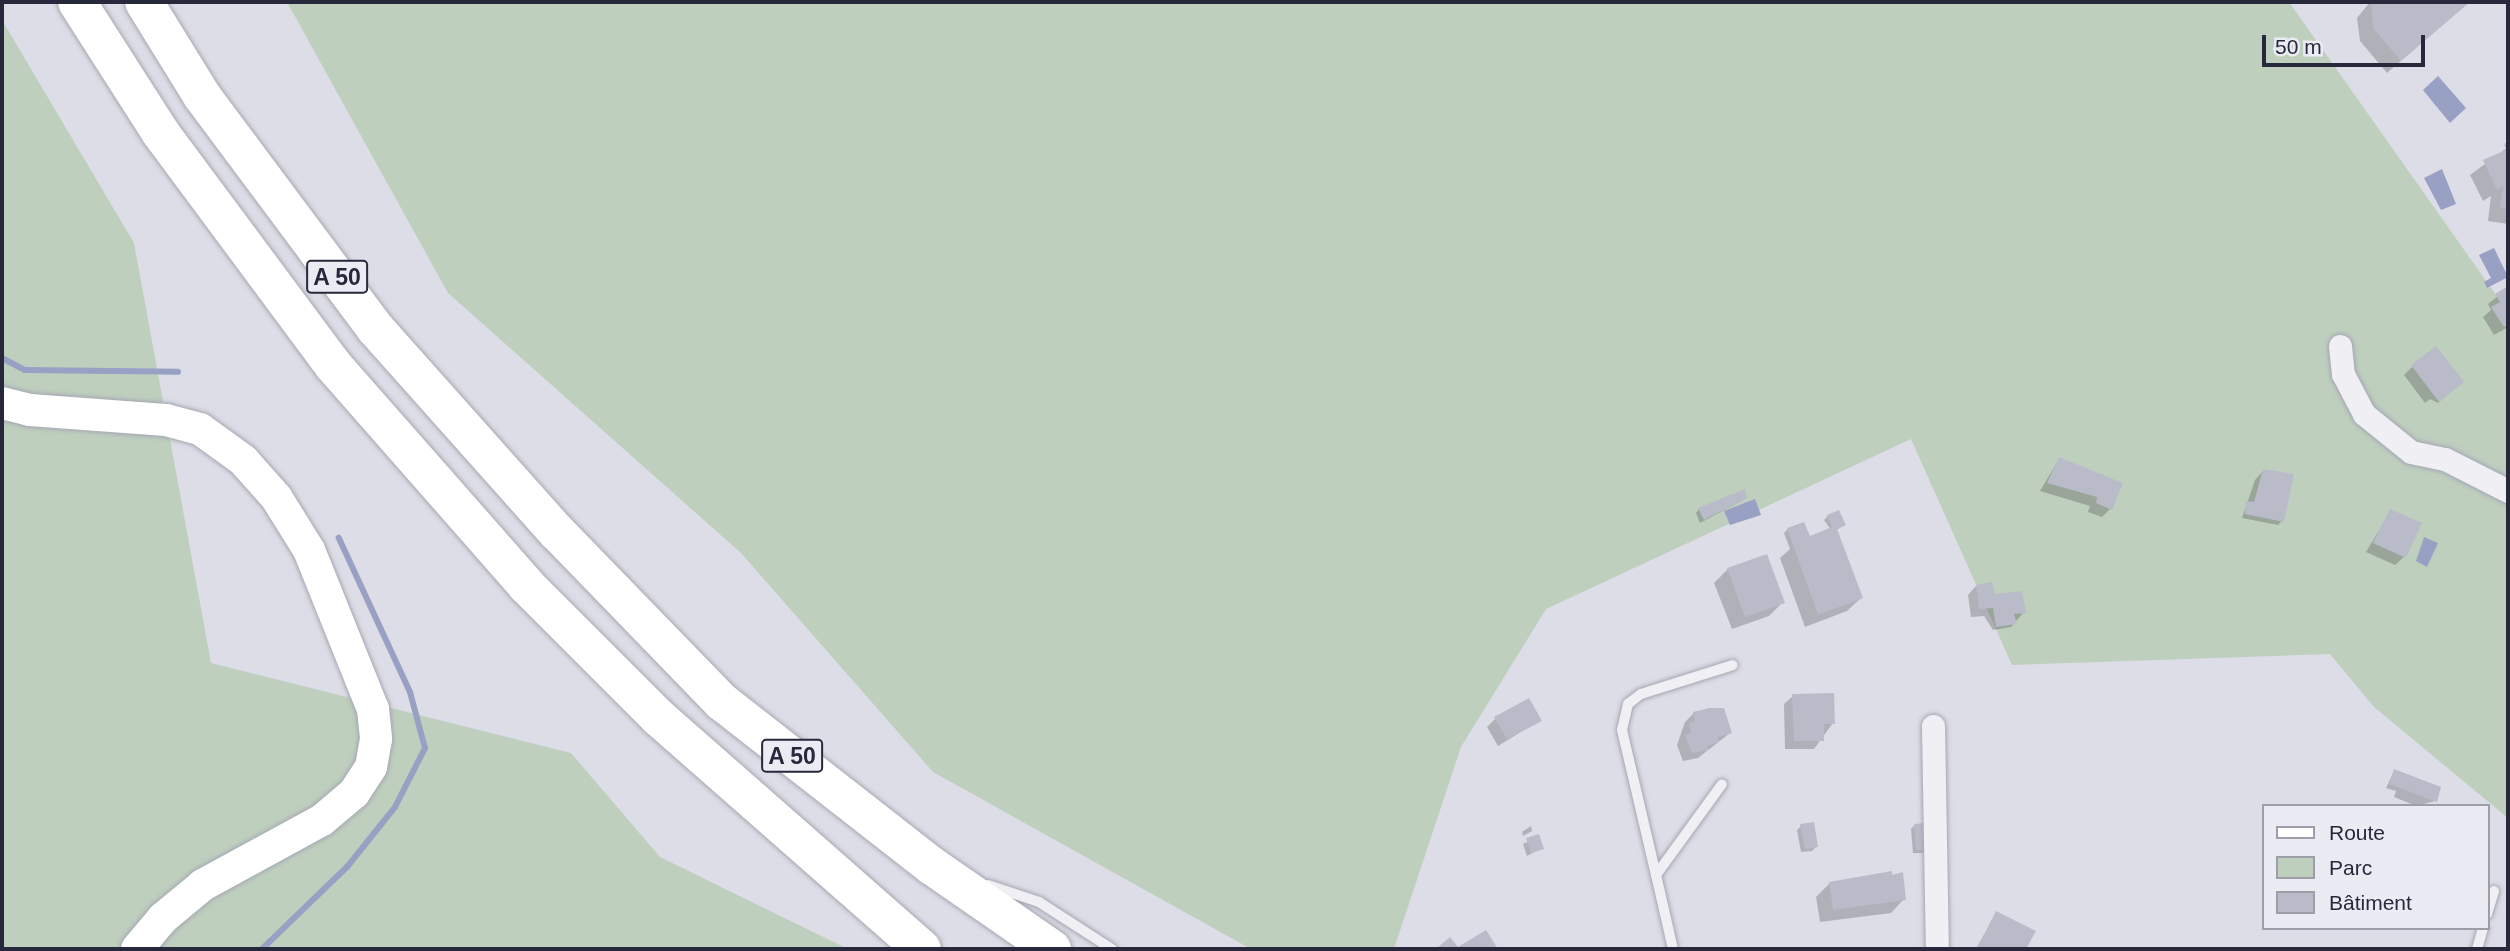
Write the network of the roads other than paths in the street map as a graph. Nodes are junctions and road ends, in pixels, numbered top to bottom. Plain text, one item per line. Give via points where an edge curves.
1 (77, 2) edge
2 (144, 2) edge
3 (2340, 346) dead end
4 (2, 403) edge
5 (2508, 491) edge
6 (1732, 665) dead end
7 (1933, 726) dead end
8 (1722, 784) dead end
9 (932, 866) junction
10 (1656, 875) junction
11 (2494, 891) dead end
12 (2489, 907) edge
13 (2482, 930) edge
14 (137, 949) edge
15 (922, 949) edge
16 (1052, 949) edge
17 (1112, 949) edge
18 (1673, 949) edge
19 (1937, 949) edge
20 (2477, 949) edge

1 - 15 highway, A 50 via 160,132 333,365 526,585 658,717
2 - 9 highway, A 50 via 202,96 375,328 557,532 722,702
3 - 5 street via 2343,374 2364,415 2411,452 2445,459
4 - 14 main road via 30,410 166,420 200,429 243,460 276,497 309,550 373,709 376,739 371,767 354,793 322,820 203,885 163,918
6 - 10 lane via 1641,694 1628,704 1622,730
7 - 19 street
8 - 10 lane
9 - 16 highway, A 50
9 - 17 lane via 1039,902
10 - 18 lane
11 - 12 lane
13 - 20 lane

